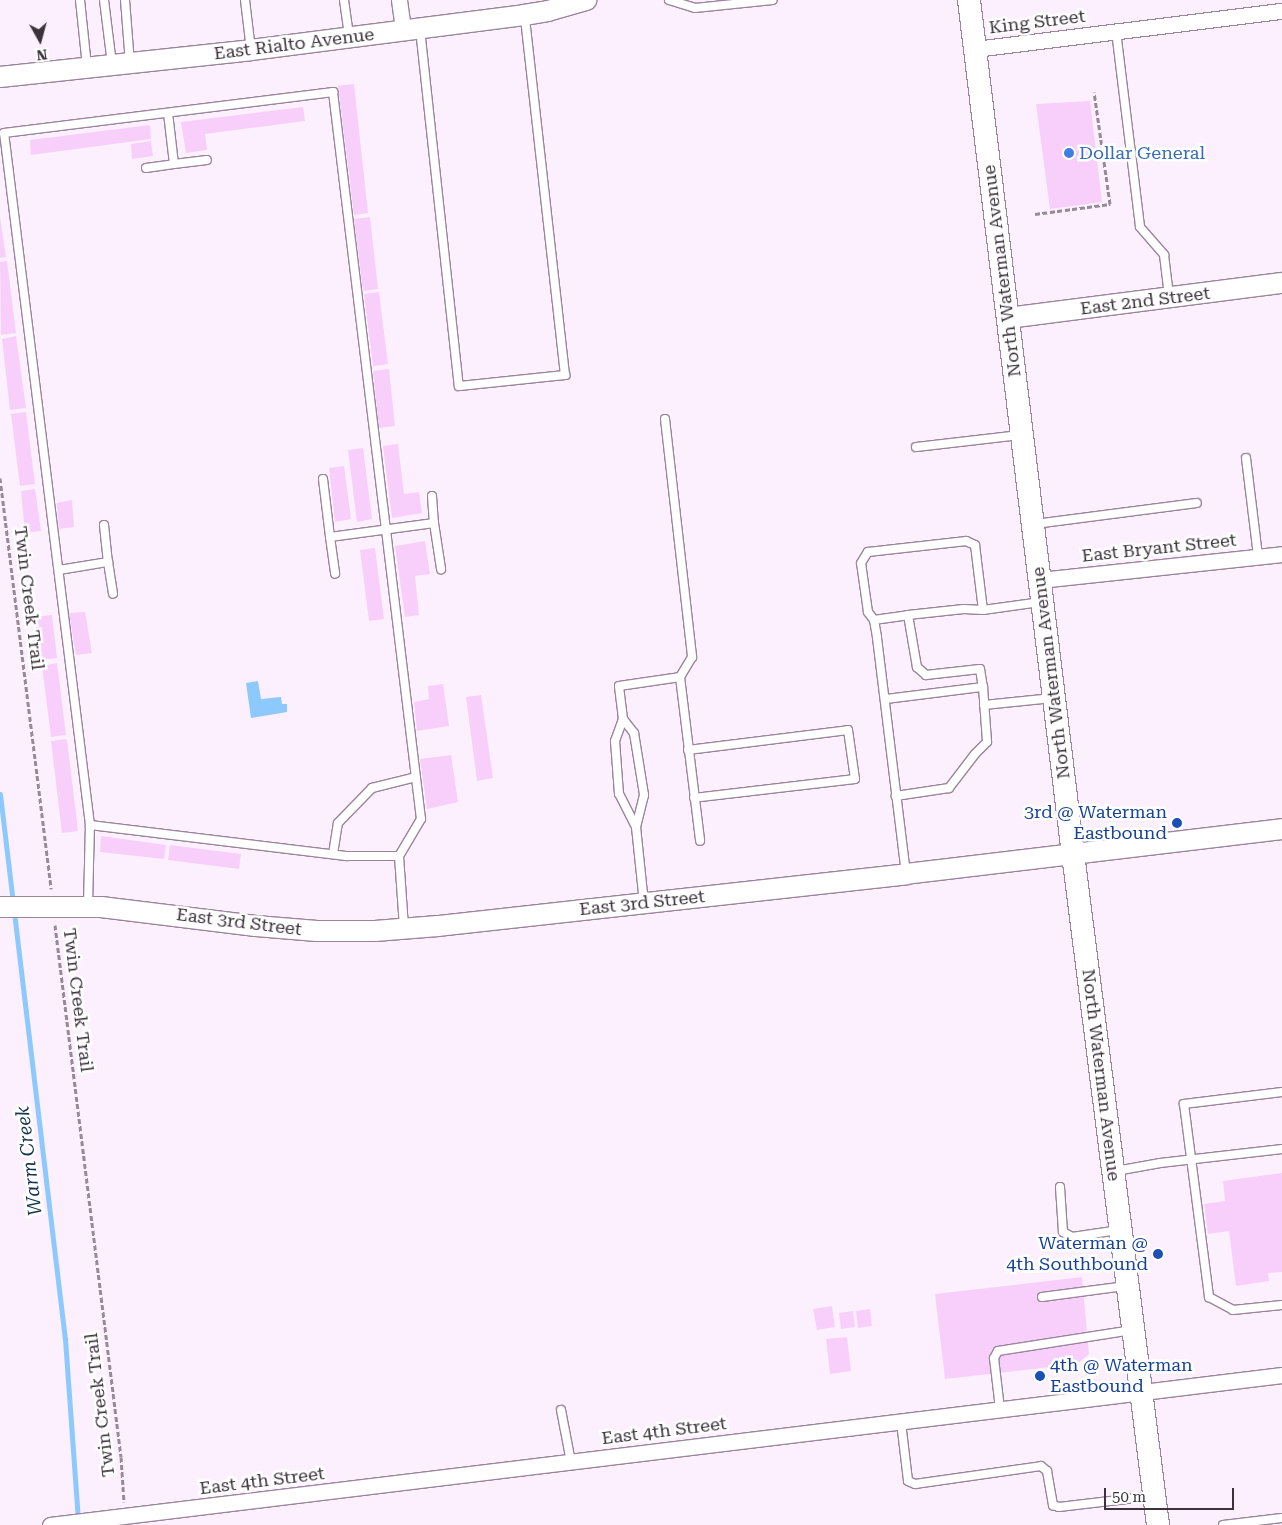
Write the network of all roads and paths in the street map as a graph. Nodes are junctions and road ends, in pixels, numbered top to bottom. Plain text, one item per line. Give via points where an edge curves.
1 (80, 0) edge
2 (104, 0) edge
3 (125, 0) edge
4 (245, 0) edge
5 (344, 0) edge
6 (399, 0) edge
7 (669, 0) edge
8 (773, 0) edge
9 (969, 0) edge
10 (580, 1) edge
11 (1282, 11) edge
12 (524, 15) junction
13 (411, 29) junction
14 (1116, 31) junction
15 (349, 37) junction
16 (975, 48) junction
17 (251, 50) junction
18 (121, 64) junction
19 (87, 67) junction
20 (0, 77) edge
21 (1094, 92) dead end
22 (168, 113) junction
23 (207, 160) dead end
24 (174, 164) junction
25 (146, 168) dead end
26 (1035, 214) dead end
27 (1282, 283) edge
28 (1169, 298) junction
29 (1008, 318) junction
30 (665, 419) dead end
31 (1022, 435) junction
32 (916, 446) dead end
33 (1246, 458) dead end
34 (0, 478) edge
35 (323, 479) dead end
36 (432, 496) dead end
37 (1197, 503) dead end
38 (434, 524) junction
39 (1033, 524) junction
40 (104, 525) dead end
41 (386, 530) junction
42 (330, 537) junction
43 (1282, 554) edge
44 (1258, 556) junction
45 (108, 562) junction
46 (441, 569) dead end
47 (59, 570) junction
48 (334, 574) dead end
49 (1041, 591) junction
50 (113, 594) dead end
51 (983, 610) junction
52 (908, 615) junction
53 (874, 620) junction
54 (680, 677) junction
55 (983, 687) junction
56 (1054, 698) junction
57 (886, 700) junction
58 (984, 705) junction
59 (622, 719) junction
60 (688, 750) junction
61 (416, 777) junction
62 (896, 796) junction
63 (694, 798) junction
64 (90, 825) junction
65 (636, 827) junction
66 (1282, 829) edge
67 (700, 841) dead end
68 (333, 854) junction
69 (1073, 854) junction
70 (399, 856) junction
71 (906, 874) junction
72 (644, 903) junction
73 (46, 906) junction
74 (0, 907) edge
75 (88, 907) junction
76 (404, 929) junction
77 (1282, 1092) edge
78 (1282, 1149) edge
79 (1191, 1160) junction
80 (1114, 1171) junction
81 (1060, 1187) dead end
82 (1121, 1230) junction
83 (1128, 1286) junction
84 (1042, 1296) dead end
85 (1282, 1305) edge
86 (1134, 1330) junction
87 (1282, 1375) edge
88 (1142, 1392) junction
89 (562, 1410) dead end
90 (1000, 1410) junction
91 (901, 1422) junction
92 (571, 1462) junction
93 (1154, 1496) junction
94 (125, 1517) junction
95 (1282, 1518) edge
96 (50, 1525) edge
97 (1158, 1525) edge
98 (1223, 1525) edge

1 - 19 lane
2 - 18 lane
3 - 18 lane
4 - 17 lane
5 - 15 lane
6 - 13 street
7 - 8 lane via 695,8
9 - 16 main road, North Waterman Avenue
10 - 12 main road, East Rialto Avenue
11 - 14 street, King Street
12 - 13 main road, East Rialto Avenue
12 - 13 lane via 565,375 459,386
13 - 15 main road, East Rialto Avenue
14 - 16 street, King Street
14 - 28 lane via 1140,227 1164,255
15 - 17 main road, East Rialto Avenue
16 - 29 main road, North Waterman Avenue
17 - 18 main road, East Rialto Avenue
18 - 19 main road, East Rialto Avenue
19 - 20 main road, East Rialto Avenue
21 - 26 path via 1110,204
22 - 24 lane
22 - 41 lane via 333,92
22 - 47 lane via 4,133
23 - 24 lane
24 - 25 lane
27 - 28 main road, East 2nd Street
28 - 29 main road, East 2nd Street
29 - 31 main road, North Waterman Avenue
30 - 54 lane via 692,657
31 - 32 lane
31 - 39 main road, North Waterman Avenue
33 - 44 lane
34 - 73 path, Twin Creek Trail
35 - 42 lane
36 - 38 lane
37 - 39 lane
38 - 41 lane
38 - 46 lane
39 - 49 main road, North Waterman Avenue
40 - 45 lane
41 - 42 lane
41 - 61 lane
42 - 48 lane
43 - 44 street, East Bryant Street
44 - 49 street, East Bryant Street
45 - 47 lane
45 - 50 lane
47 - 64 lane
49 - 51 lane
49 - 56 main road, North Waterman Avenue
51 - 52 lane
51 - 53 lane via 975,545 966,541 868,552 861,563 868,612
52 - 53 lane
52 - 55 lane via 917,667 926,675 980,669
53 - 57 lane
54 - 59 lane via 620,686
54 - 60 lane
55 - 57 lane
55 - 58 lane
56 - 58 lane
56 - 69 main road, North Waterman Avenue
57 - 62 lane
58 - 62 lane via 987,742 949,788
59 - 65 lane via 614,741 619,794
59 - 65 lane via 634,733 644,795
60 - 63 lane
60 - 63 lane via 848,730 855,779
61 - 68 lane via 372,788 338,823
61 - 70 lane via 421,819
62 - 71 lane
63 - 67 lane
64 - 68 lane
64 - 75 lane
65 - 72 lane
66 - 69 main road, East 3rd Street
68 - 70 lane
69 - 71 main road, East 3rd Street
69 - 80 main road, North Waterman Avenue
70 - 76 lane
71 - 72 main road, East 3rd Street
72 - 76 main road, East 3rd Street
73 - 74 main road, East 3rd Street
73 - 75 main road, East 3rd Street
73 - 94 path, Twin Creek Trail via 121,1457
75 - 76 main road, East 3rd Street via 317,931
77 - 79 lane via 1184,1104
78 - 79 lane
79 - 80 lane
79 - 85 lane via 1208,1297 1233,1310
80 - 82 main road, North Waterman Avenue
81 - 82 lane via 1063,1232 1072,1237
82 - 83 main road, North Waterman Avenue
83 - 84 lane
83 - 86 main road, North Waterman Avenue
86 - 88 main road, North Waterman Avenue
86 - 90 lane via 998,1350 994,1358
87 - 88 street, East 4th Street
88 - 90 street, East 4th Street
88 - 93 main road, North Waterman Avenue
89 - 92 lane
90 - 91 street, East 4th Street
91 - 92 street, East 4th Street
91 - 93 lane via 908,1481 915,1484 1041,1466 1047,1471 1053,1505 1059,1507
92 - 94 street, East 4th Street
93 - 97 main road, North Waterman Avenue
94 - 96 street, East 4th Street
95 - 98 lane

